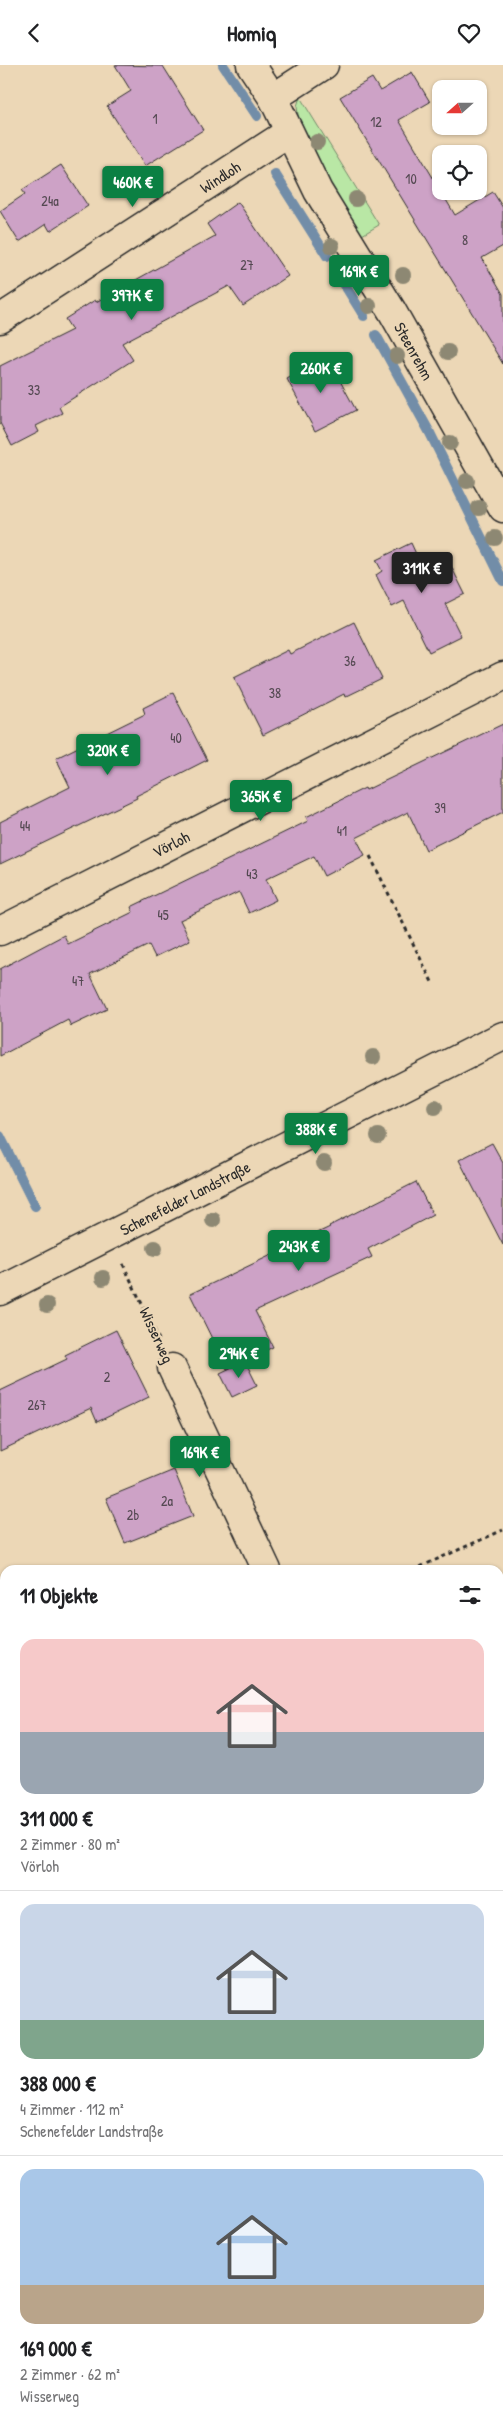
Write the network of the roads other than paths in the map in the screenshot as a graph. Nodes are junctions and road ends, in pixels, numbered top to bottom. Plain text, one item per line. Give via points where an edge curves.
1 (251, 65) edge
2 (324, 65) edge
3 (272, 98) junction
4 (289, 132) junction
5 (0, 319) edge
6 (503, 508) edge
7 (503, 676) edge
8 (0, 931) edge
9 (503, 1037) edge
10 (0, 1291) edge
11 (172, 1368) road end
12 (265, 1565) edge

1 - 3 street, Steenrehm
2 - 3 street
3 - 4 street, Steenrehm
4 - 5 street, Windloh
4 - 6 street, Steenrehm via 318,191 392,311
7 - 8 street, Vörloh
9 - 10 street, Schenefelder Landstraße
11 - 12 street, Wisserweg

